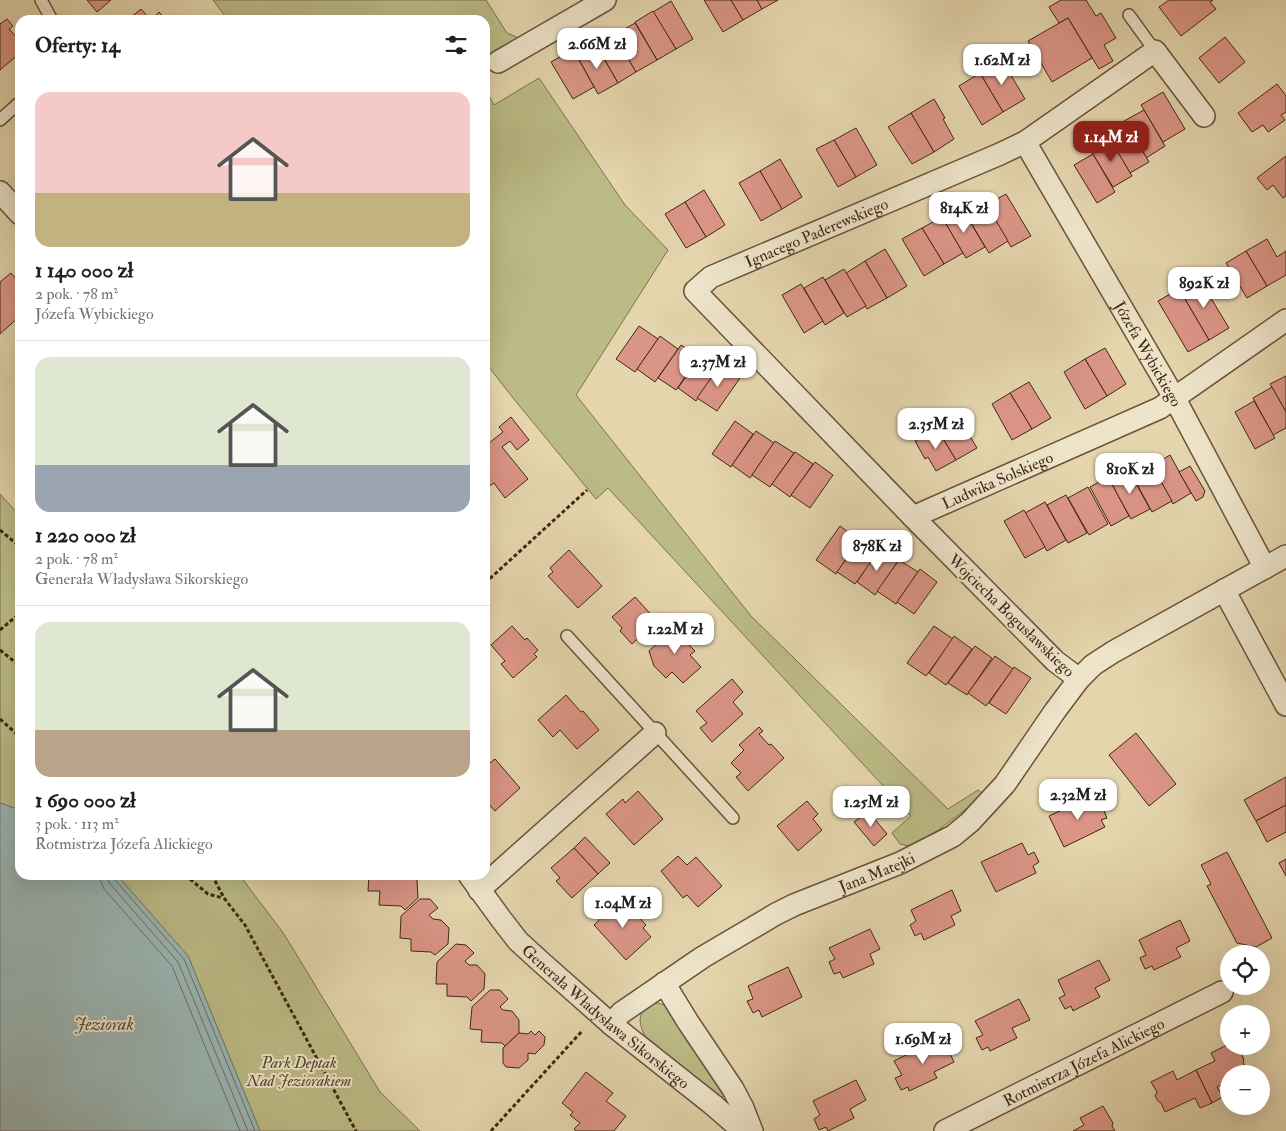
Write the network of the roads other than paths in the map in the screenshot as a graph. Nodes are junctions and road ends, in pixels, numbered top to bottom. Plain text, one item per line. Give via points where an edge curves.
1 (41, 0) edge
2 (606, 0) edge
3 (49, 15) edge
4 (1128, 15) dead end
5 (1155, 51) junction
6 (498, 62) dead end
7 (15, 106) edge
8 (1204, 116) dead end
9 (0, 120) edge
10 (1025, 142) junction
11 (0, 192) edge
12 (15, 208) edge
13 (695, 291) joint
14 (1286, 320) edge
15 (1175, 399) junction
16 (913, 517) junction
17 (1286, 556) edge
18 (1265, 568) junction
19 (1224, 590) junction
20 (567, 636) dead end
21 (1079, 680) junction
22 (1286, 705) edge
23 (655, 733) junction
24 (733, 818) dead end
25 (490, 869) edge
26 (474, 882) edge
27 (664, 983) junction
28 (1220, 993) edge
29 (605, 1018) junction
30 (743, 1131) edge
31 (752, 1131) edge
32 (945, 1131) edge

1 - 3 lane
2 - 6 street
4 - 5 lane
5 - 8 street
5 - 10 street, Ignacego Paderewskiego
7 - 9 lane
10 - 13 street, Ignacego Paderewskiego via 711,277
10 - 15 street, Józefa Wybickiego
11 - 12 street
13 - 16 street, Wojciecha Bogusławskiego
14 - 15 street, Ludwika Solskiego
15 - 16 street, Ludwika Solskiego
15 - 18 street, Józefa Wybickiego
16 - 21 street, Wojciecha Bogusławskiego via 1055,661
17 - 18 street, Jana Matejki
18 - 19 street, Jana Matejki
19 - 21 street, Jana Matejki via 1113,652 1093,665
19 - 22 street
20 - 23 lane
21 - 27 street, Jana Matejki via 1005,784 953,836 900,864 776,914
23 - 24 lane
23 - 25 street, Generała Władysława Sikorskiego
26 - 29 street, Generała Władysława Sikorskiego via 518,940
27 - 29 street, Jana Matejki via 621,1012
27 - 31 street via 733,1089
28 - 32 street, Rotmistrza Józefa Alickiego
29 - 30 street, Generała Władysława Sikorskiego

